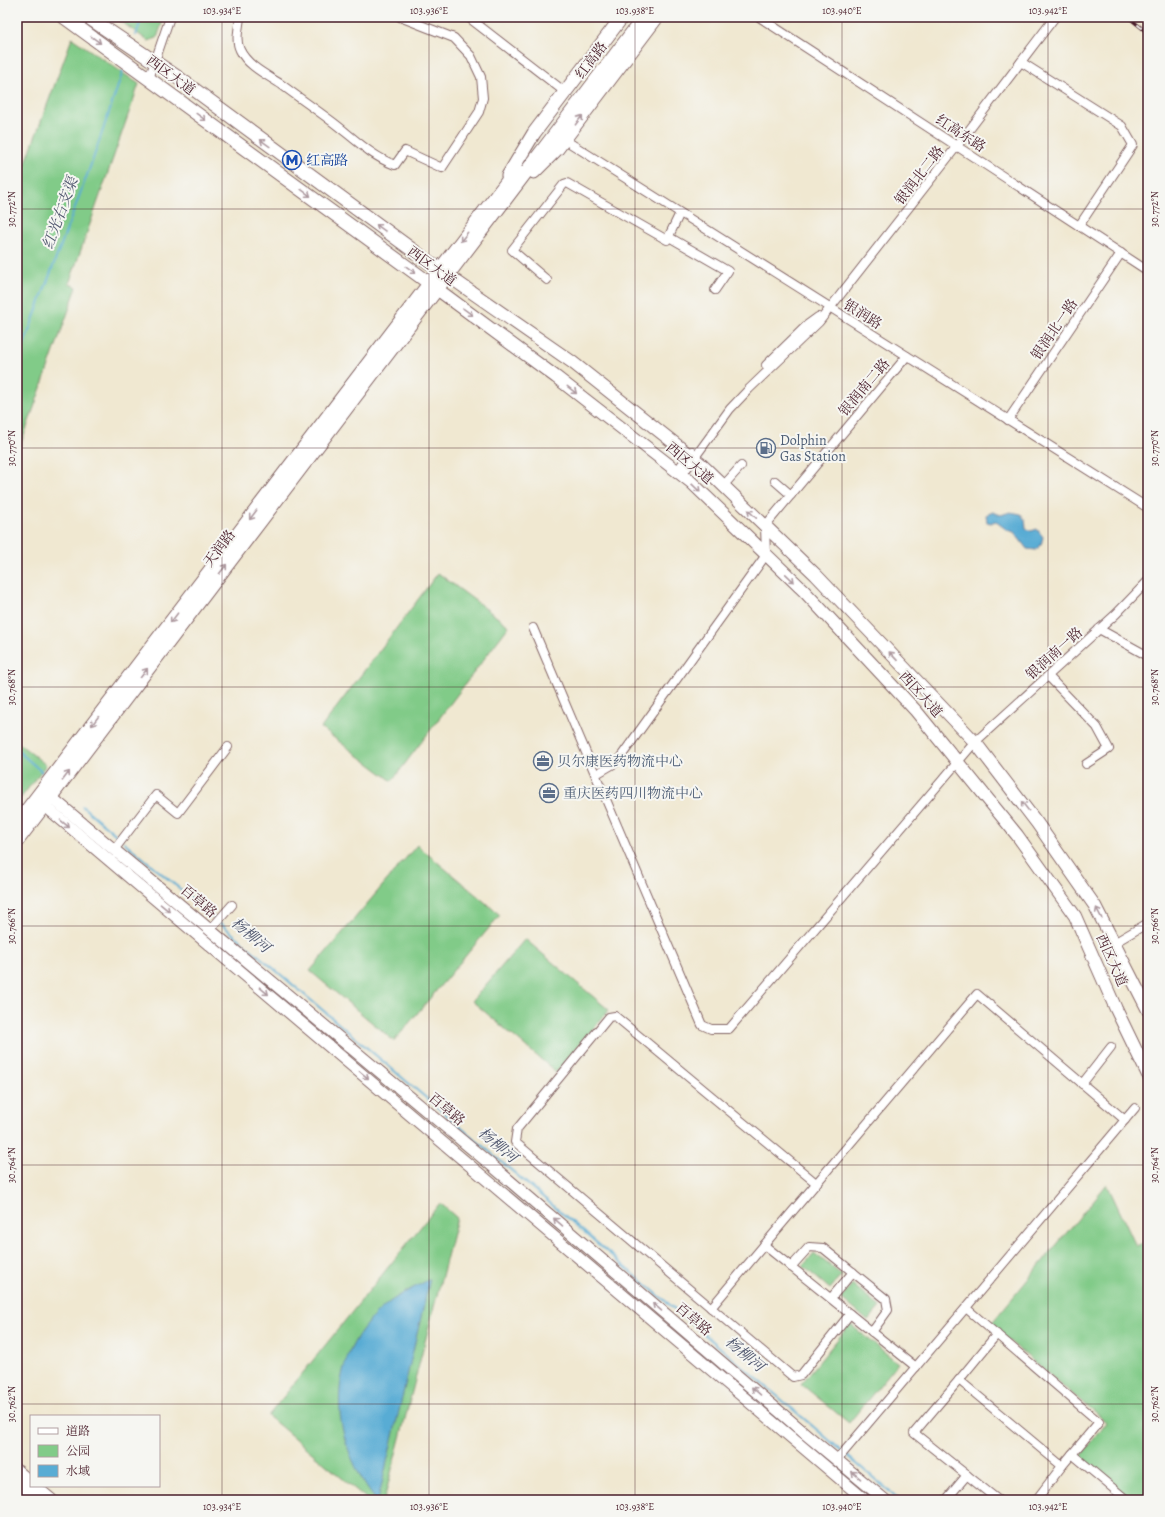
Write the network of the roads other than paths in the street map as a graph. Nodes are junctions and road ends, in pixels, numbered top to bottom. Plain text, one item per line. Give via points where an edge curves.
1 (64, 17) edge
2 (88, 17) edge
3 (170, 17) edge
4 (240, 17) edge
5 (400, 17) edge
6 (468, 17) edge
7 (622, 17) edge
8 (632, 17) edge
9 (644, 17) edge
10 (657, 17) edge
11 (759, 17) edge
12 (1055, 17) edge
13 (1021, 62) junction
14 (155, 64) junction
15 (149, 79) junction
16 (565, 92) junction
17 (565, 140) junction
18 (957, 146) junction
19 (502, 196) junction
20 (680, 213) junction
21 (1079, 226) junction
22 (669, 237) junction
23 (1121, 253) junction
24 (1148, 271) edge
25 (443, 273) junction
26 (547, 280) dead end
27 (433, 286) junction
28 (715, 290) dead end
29 (830, 308) junction
30 (907, 356) junction
31 (1008, 420) junction
32 (691, 457) junction
33 (741, 466) dead end
34 (679, 473) junction
35 (775, 481) dead end
36 (723, 486) junction
37 (791, 496) junction
38 (1148, 508) edge
39 (765, 526) junction
40 (766, 555) junction
41 (1148, 581) edge
42 (533, 628) dead end
43 (1099, 629) junction
44 (1148, 656) edge
45 (1048, 676) junction
46 (975, 742) junction
47 (228, 747) dead end
48 (958, 761) junction
49 (1086, 764) dead end
50 (595, 773) junction
51 (43, 798) junction
52 (17, 823) edge
53 (17, 841) edge
54 (119, 843) junction
55 (232, 905) dead end
56 (1148, 923) edge
57 (215, 924) junction
58 (1114, 943) junction
59 (1148, 1010) edge
60 (1111, 1047) dead end
61 (1148, 1075) edge
62 (1082, 1084) junction
63 (1135, 1108) dead end
64 (1125, 1120) junction
65 (816, 1183) junction
66 (764, 1244) junction
67 (792, 1267) junction
68 (853, 1272) junction
69 (831, 1298) junction
70 (712, 1308) junction
71 (966, 1308) junction
72 (850, 1314) junction
73 (872, 1332) junction
74 (997, 1334) junction
75 (916, 1367) junction
76 (959, 1380) junction
77 (1072, 1454) junction
78 (841, 1455) junction
79 (1062, 1466) junction
80 (17, 1471) edge
81 (967, 1475) junction
82 (30, 1482) edge
83 (17, 1485) edge
84 (35, 1487) edge
85 (1121, 1498) edge
86 (34, 1500) edge
87 (50, 1500) edge
88 (865, 1500) edge
89 (885, 1500) edge
90 (946, 1500) edge
91 (998, 1500) edge
92 (1036, 1500) edge

1 -> 15 main road, 西区大道
2 - 14 main road, 西区大道
3 - 14 street
4 - 5 street via 237,36 240,50 264,75 281,84 380,159 395,165 405,151 442,168 479,112 482,98 481,77 471,56 454,38
6 - 16 street
7 - 16 main road
8 - 19 main road, 红高路
9 - 19 main road, 红高路
17 -> 10 main road
11 - 18 street, 红高东路
12 - 13 street, 银润北二路
13 - 18 street, 银润北二路
13 - 21 street via 1122,126 1133,145
14 - 15 street
25 -> 14 main road, 西区大道 via 180,79
15 -> 27 main road, 西区大道
16 - 19 main road via 534,133
17 - 19 main road
17 - 20 street, 银润路
18 - 21 street, 红高东路
18 - 29 street, 银润北二路
19 - 25 main road, 红高路
20 - 22 street
20 - 29 street, 银润路
21 - 23 street, 红高东路
22 - 26 street via 667,240 564,184 512,250
22 - 28 street via 728,271
23 - 24 street, 红高东路
23 - 31 street, 银润北一路
25 - 27 main road, 红高路
25 - 32 main road, 西区大道 via 572,362
27 -> 34 main road, 西区大道
27 - 51 main road, 天润路
29 - 30 street, 银润路
29 - 32 street, 银润北二路 via 819,322 730,409
30 - 31 street, 银润路
30 - 37 street, 银润南二路
31 - 38 street, 银润路
32 - 34 street, 银润北二路
32 - 36 main road, 西区大道
33 - 36 street
34 -> 40 main road, 西区大道
35 - 37 street
39 -> 36 main road, 西区大道
37 - 39 street, 银润南二路
39 - 40 street
46 -> 39 main road, 西区大道 via 816,575
40 -> 48 main road, 西区大道 via 804,591 916,711
40 - 50 street via 617,762
41 - 43 street, 银润南一路
42 - 50 street
43 - 44 street
43 - 45 street, 银润南一路
45 - 46 street, 银润南一路
45 - 49 street via 1098,727 1109,749
46 - 48 street, 银润南一路
58 -> 46 main road, 西区大道 via 1091,899
47 - 54 street via 178,813 156,795
48 - 50 street, 银润南一路 via 729,1029 711,1029 702,1025
48 - 61 main road, 西区大道 via 1017,835 1075,916
51 - 52 main road, 天润路
51 - 53 main road, 天润路
51 - 54 street, 百草路
51 -> 88 street, 百草路 via 356,1068
54 - 57 street, 百草路
55 - 57 street
56 - 58 street
78 -> 57 street, 百草路 via 490,1164
58 - 59 main road, 西区大道
60 - 62 street
62 - 64 street
62 - 65 street via 977,994
63 - 64 street
64 - 71 street
65 - 66 street
65 - 70 street via 615,1016 609,1017 517,1129 516,1142
66 - 67 street
66 - 70 street
67 - 68 street via 809,1247 823,1248
67 - 69 street
68 - 69 street
68 - 73 street via 886,1300 888,1310
69 - 72 street
70 - 72 street via 793,1377 801,1375
71 - 74 street
71 - 75 street
72 - 73 street
73 - 75 street
74 - 76 street
74 - 77 street via 1099,1422
75 - 78 street
76 - 79 street
76 - 81 street via 914,1433
77 - 79 street
77 - 85 street
89 -> 78 street, 百草路
79 - 92 street
80 - 82 main road
81 - 90 street
81 - 91 street
83 - 86 main road
84 - 87 main road

